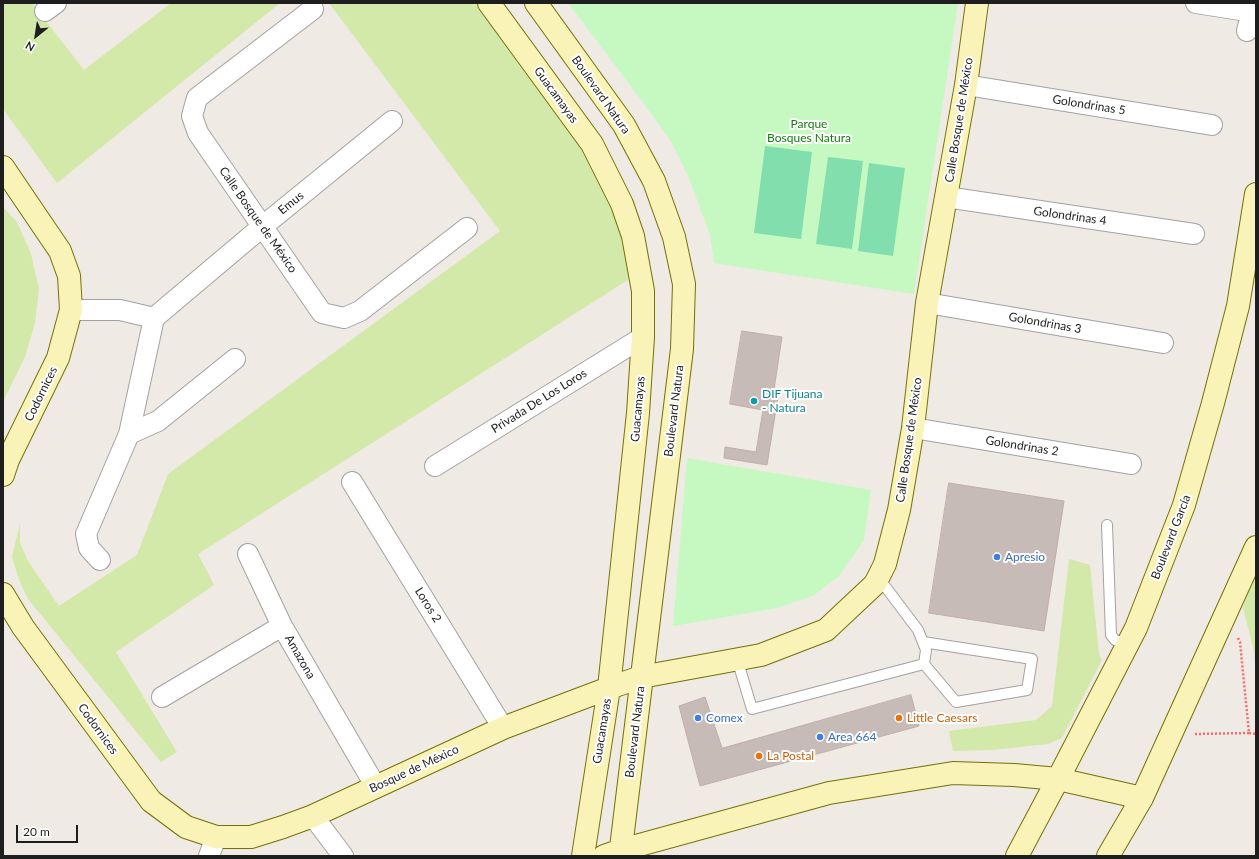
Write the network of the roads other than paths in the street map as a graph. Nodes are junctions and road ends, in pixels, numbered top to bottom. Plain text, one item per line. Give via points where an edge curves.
1 (489, 3) edge
2 (536, 3) edge
3 (977, 3) edge
4 (1196, 3) edge
5 (1253, 7) edge
6 (313, 9) dead end
7 (1247, 31) dead end
8 (966, 85) junction
9 (392, 121) dead end
10 (1212, 125) dead end
11 (3, 167) edge
12 (1256, 194) edge
13 (946, 197) junction
14 (263, 226) junction
15 (467, 228) dead end
16 (1194, 234) dead end
17 (927, 303) junction
18 (71, 310) junction
19 (154, 318) junction
20 (643, 337) junction
21 (1163, 343) dead end
22 (235, 359) dead end
23 (913, 428) junction
24 (129, 434) junction
25 (1131, 464) dead end
26 (435, 466) dead end
27 (3, 474) edge
28 (352, 482) dead end
29 (1107, 525) dead end
30 (1256, 547) edge
31 (248, 554) dead end
32 (100, 560) dead end
33 (878, 577) junction
34 (3, 594) edge
35 (282, 626) junction
36 (1132, 636) junction
37 (923, 642) junction
38 (737, 659) junction
39 (924, 664) junction
40 (641, 677) junction
41 (609, 688) junction
42 (162, 697) dead end
43 (503, 728) junction
44 (1058, 779) junction
45 (376, 787) junction
46 (1142, 798) junction
47 (313, 816) junction
48 (212, 846) edge
49 (615, 854) edge
50 (343, 856) edge
51 (583, 856) edge
52 (1017, 856) edge
53 (1108, 856) edge

1 - 20 street, Guacamayas via 592,144 622,204 633,236 643,291
2 - 40 street, Boulevard Natura via 624,125 654,181 674,237 684,284 682,349
3 - 8 street, Calle Bosque de México
4 - 5 street
5 - 7 street
6 - 14 street, Calle Bosque de México via 197,98 192,116 198,133
8 - 10 street, Golondrinas 5
8 - 13 street, Calle Bosque de México
9 - 14 street, Emus
11 - 18 street, Codornices via 14,191 60,251 70,276
12 - 36 street, Boulevard García via 1238,306 1213,403 1184,505
13 - 16 street, Golondrinas 4
13 - 17 street, Calle Bosque de México
14 - 15 street, Calle Bosque de México via 322,313 344,318 360,311
14 - 19 street, Emus
17 - 21 street, Golondrinas 3
17 - 23 street, Calle Bosque de México
18 - 19 street via 120,310
18 - 27 street, Codornices via 58,358
19 - 24 street
20 - 26 street, Privada De Los Loros
20 - 41 street, Guacamayas via 638,413
22 - 24 street via 158,421
23 - 25 street, Golondrinas 2
23 - 33 street, Calle Bosque de México via 899,510 885,564
24 - 32 street via 86,534 89,548
28 - 43 street, Loros 2
29 - 36 lane via 1112,635 1115,640 1121,642
30 - 46 street
31 - 35 street
33 - 37 lane via 918,630
33 - 38 street, Calle Bosque de México via 875,584 826,630 761,655
34 - 48 street, Codornices via 23,627 151,801
35 - 42 street, Amazona
35 - 45 street, Amazona
36 - 44 street, Boulevard García
37 - 39 lane via 926,650
37 - 39 lane via 1032,659 1027,690 956,702
38 - 39 lane via 752,709
38 - 40 street, Calle Bosque de México
40 - 41 street, Calle Bosque de México
40 - 49 street, Boulevard Natura
41 - 43 street, Bosque de México
41 - 51 street, Guacamayas
43 - 45 street, Bosque de México
44 - 46 street
44 - 49 street via 953,773 828,793
44 - 52 street, Boulevard García
45 - 47 street, Bosque de México
46 - 53 street
47 - 48 street, Bosque de México via 283,828
47 - 50 street

